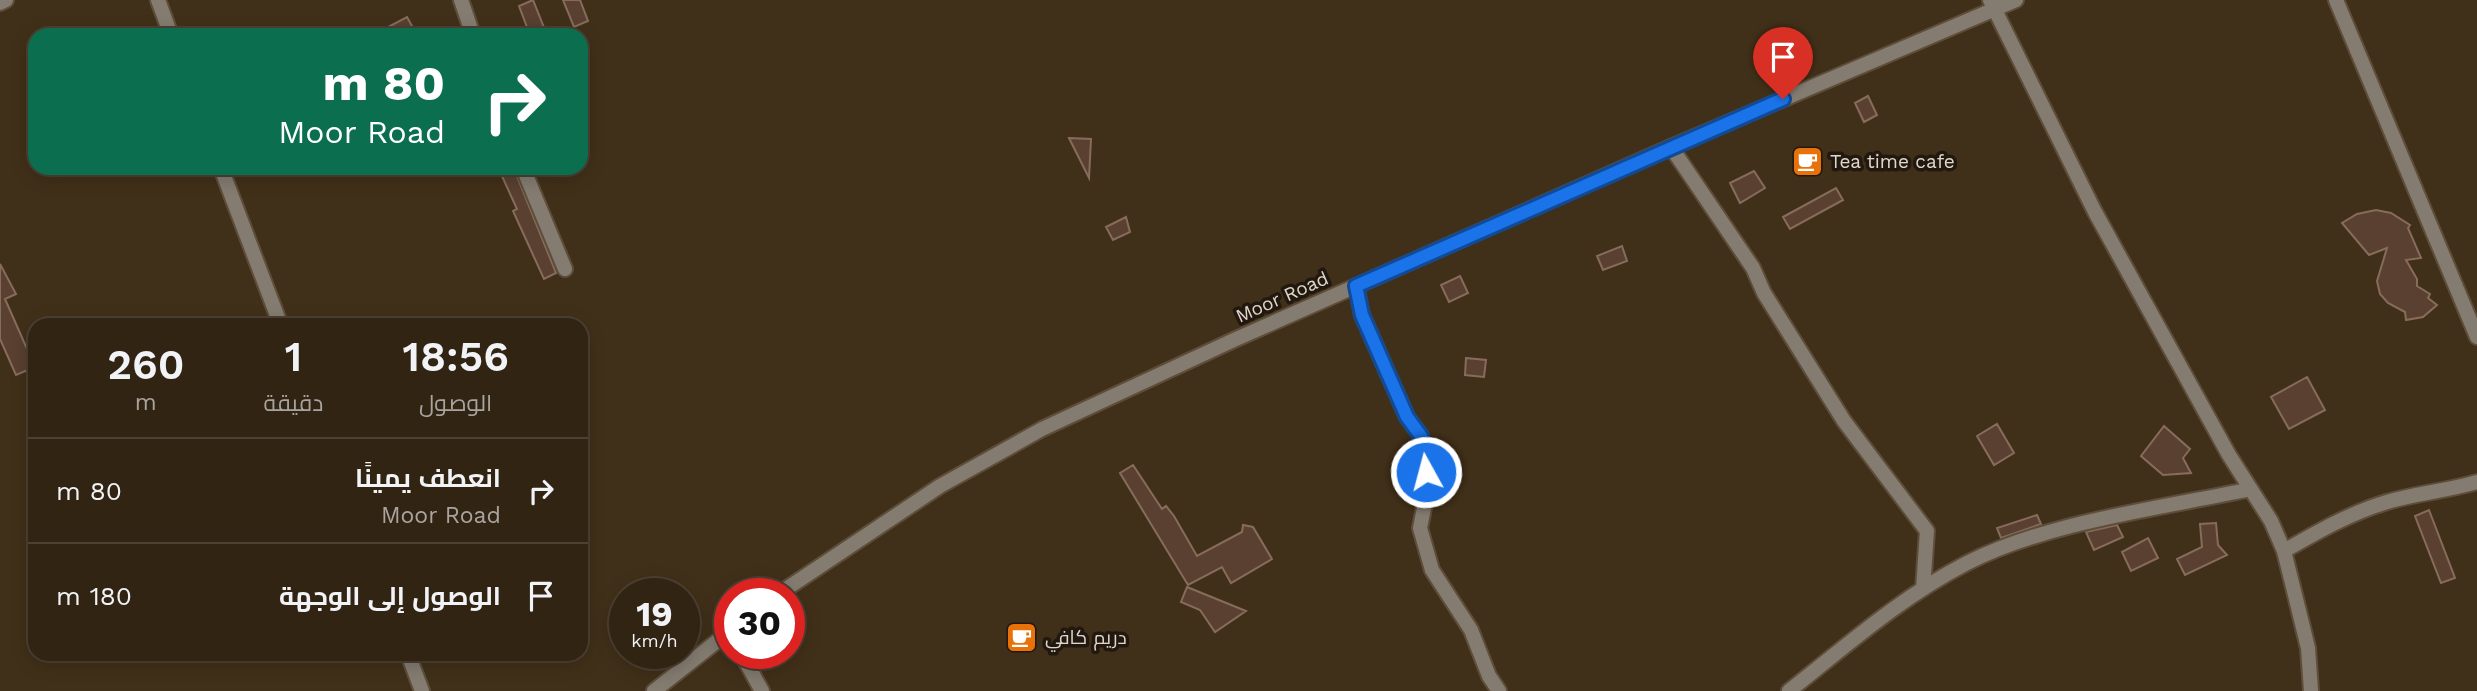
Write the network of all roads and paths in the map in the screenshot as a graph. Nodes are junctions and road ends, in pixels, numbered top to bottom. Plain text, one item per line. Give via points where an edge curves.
1 (6, 0) edge
2 (158, 0) edge
3 (461, 0) edge
4 (2016, 0) edge
5 (2336, 0) edge
6 (0, 3) edge
7 (1992, 4) edge
8 (168, 28) edge
9 (471, 28) edge
10 (1671, 147) junction
11 (224, 175) edge
12 (526, 175) edge
13 (565, 269) dead end
14 (1356, 286) junction
15 (278, 318) edge
16 (2477, 337) edge
17 (2477, 482) edge
18 (2250, 489) junction
19 (2284, 551) junction
20 (802, 578) edge
21 (1923, 589) junction
22 (714, 644) edge
23 (411, 661) edge
24 (750, 669) edge
25 (422, 691) edge
26 (654, 691) edge
27 (762, 691) edge
28 (1499, 691) edge
29 (1789, 691) edge
30 (2311, 691) edge

1 - 6 street
2 - 8 street
3 - 9 street
4 - 7 street, Moor Road
5 - 16 street
7 - 10 street, Moor Road
7 - 18 street via 2095,212
10 - 14 street, Moor Road
10 - 21 street via 1753,268 1844,421 1927,531
11 - 15 street
12 - 13 street
14 - 20 street, Moor Road via 1042,429 940,486
14 - 28 street via 1362,315 1407,417 1421,436 1428,488 1420,528 1433,570 1471,630
17 - 19 street via 2362,510
18 - 19 street
18 - 21 street via 2062,530 1969,562
19 - 30 street via 2308,648
21 - 29 street
22 - 26 street
23 - 25 street
24 - 27 street

